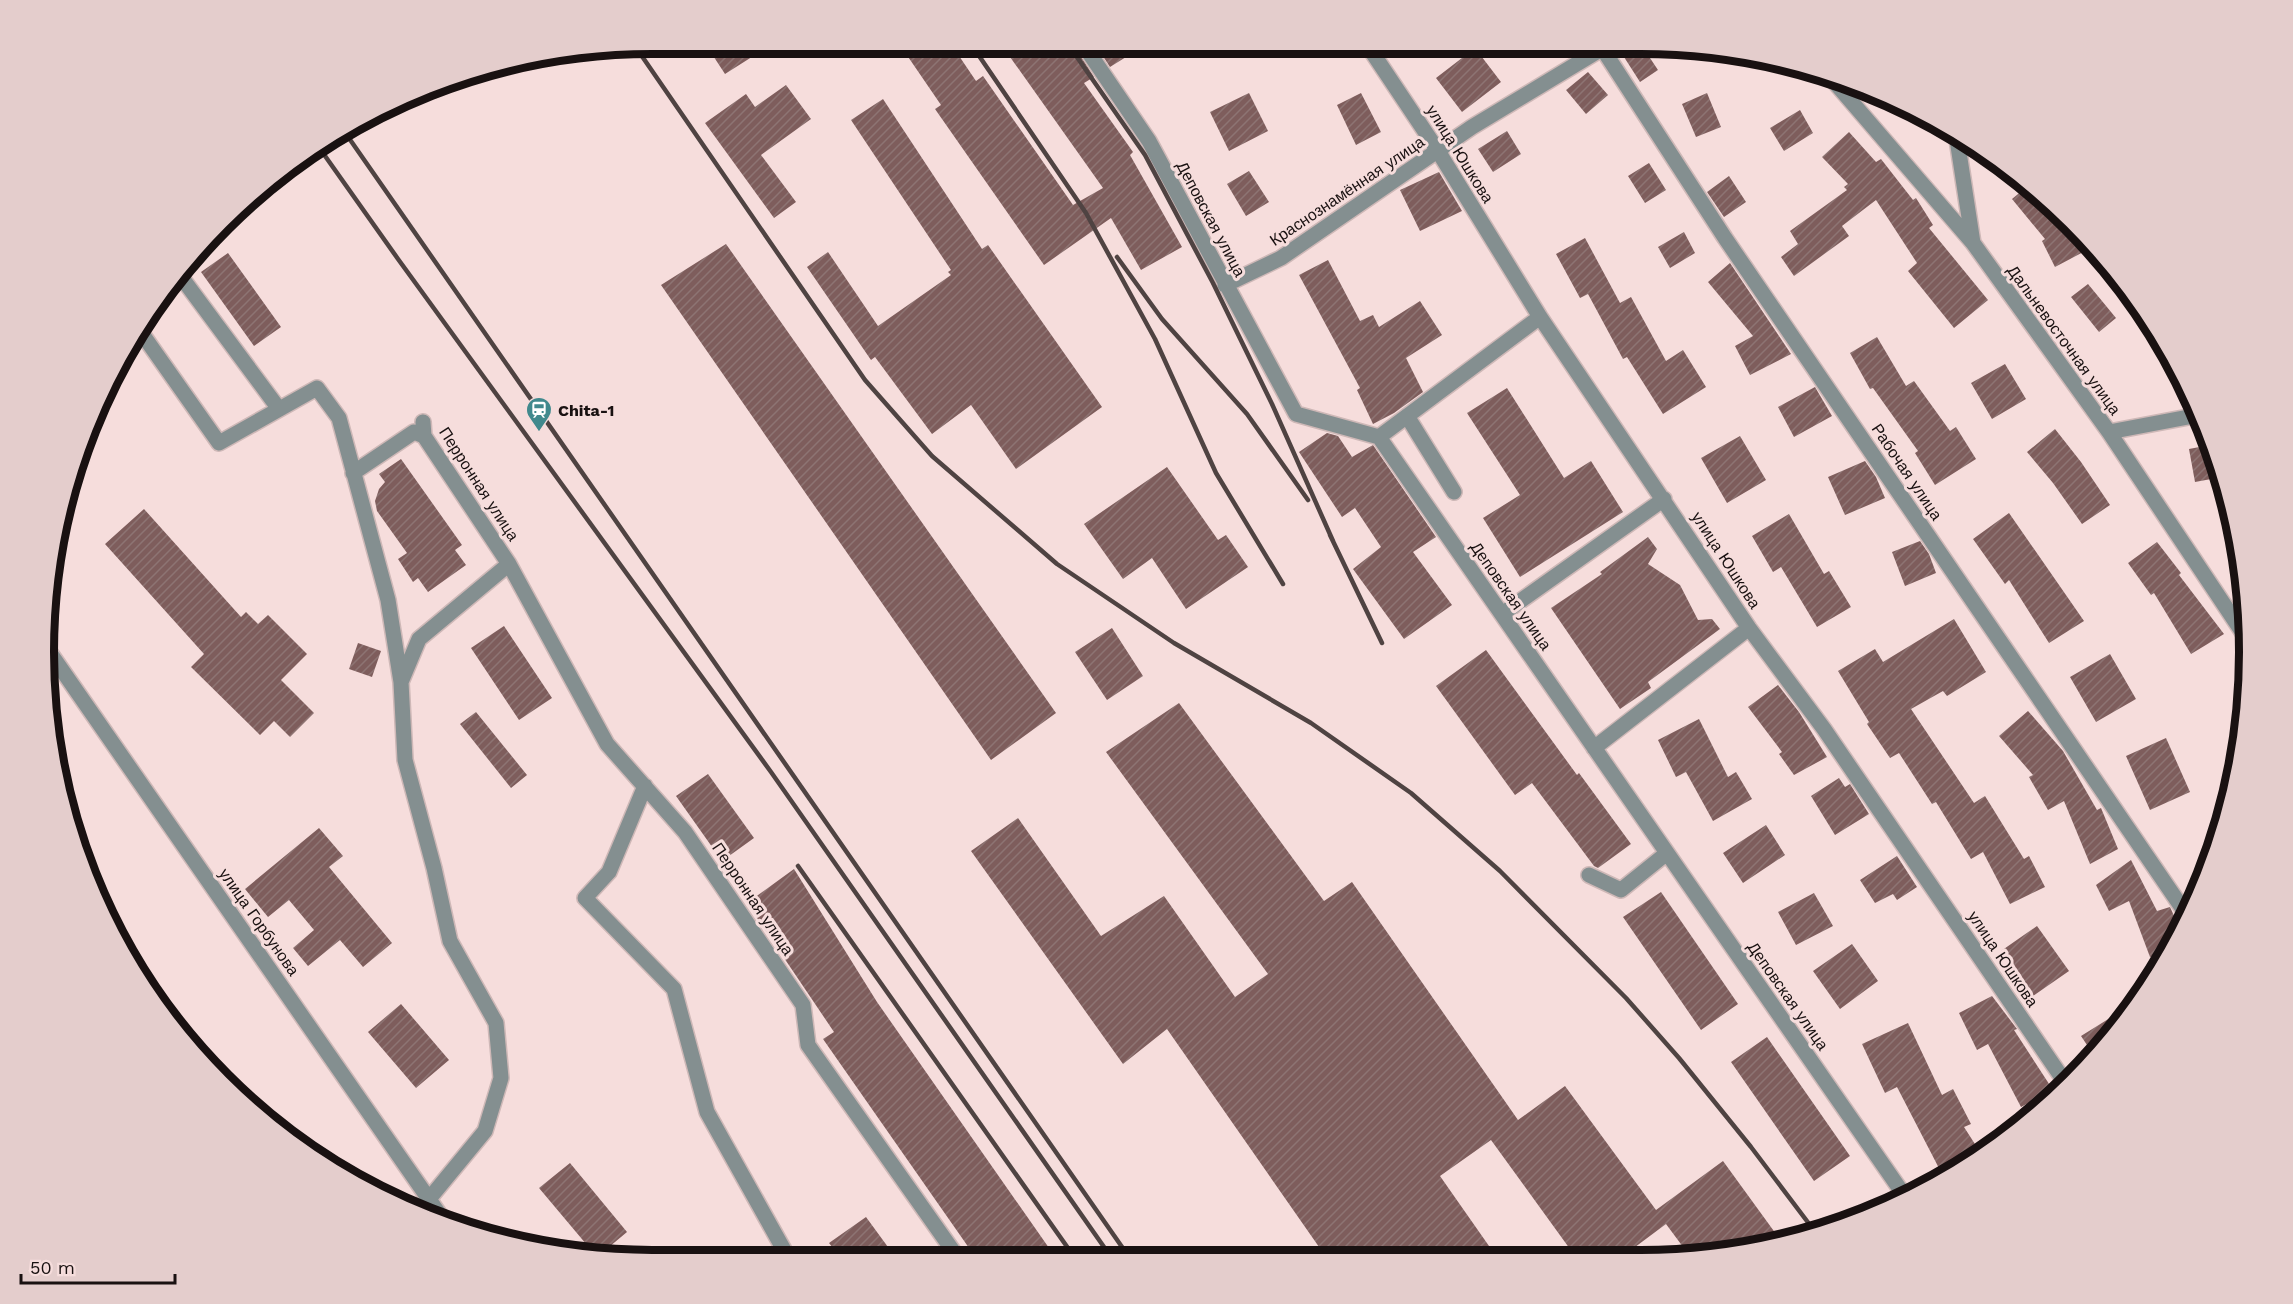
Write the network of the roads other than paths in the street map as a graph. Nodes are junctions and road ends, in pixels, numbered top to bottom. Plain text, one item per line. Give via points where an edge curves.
1 (1090, 54) edge
2 (1373, 54) edge
3 (1592, 54) edge
4 (1610, 54) edge
5 (1840, 89) edge
6 (1958, 145) edge
7 (1438, 151) junction
8 (1973, 243) junction
9 (184, 281) edge
10 (1225, 285) junction
11 (1540, 316) junction
12 (144, 337) edge
13 (279, 409) junction
14 (1407, 416) junction
15 (2190, 417) edge
16 (2109, 432) junction
17 (1379, 437) junction
18 (353, 473) junction
19 (1454, 492) dead end
20 (1664, 499) junction
21 (509, 564) junction
22 (1502, 614) junction
23 (2238, 626) edge
24 (1749, 628) junction
25 (54, 659) edge
26 (401, 682) junction
27 (1594, 748) junction
28 (645, 786) junction
29 (1667, 853) junction
30 (1589, 875) dead end
31 (2181, 907) edge
32 (2062, 1077) edge
33 (1901, 1190) edge
34 (429, 1199) junction
35 (436, 1209) edge
36 (784, 1250) edge
37 (952, 1250) edge

1 - 10 street, Деповская улица via 1149,141
2 - 7 street, улица Юшкова
3 - 7 street, Краснознамённая улица
4 - 31 street, Рабочая улица via 1725,238
5 - 8 street, Дальневосточная улица
6 - 8 street
7 - 10 street, Краснознамённая улица via 1281,258
7 - 11 street, улица Юшкова
8 - 16 street, Дальневосточная улица
9 - 13 street
10 - 17 street, Деповская улица via 1296,414
11 - 14 street
11 - 20 street, улица Юшкова
12 - 13 street via 219,443
13 - 18 street via 317,388 339,418
14 - 17 street
14 - 19 street
15 - 16 street
16 - 23 street, Дальневосточная улица
17 - 22 street, Деповская улица
18 - 21 street, Перронная улица via 424,429
18 - 26 street via 388,600
20 - 22 street
20 - 24 street, улица Юшкова
21 - 26 street, Перронная улица via 419,639
21 - 28 street, Перронная улица via 608,744
22 - 27 street, Деповская улица
24 - 27 street
24 - 32 street, улица Юшкова via 1824,729
25 - 34 street, улица Горбунова
26 - 34 street, Перронная улица via 405,760 450,941 496,1023 501,1078 485,1131
27 - 29 street, Деповская улица
28 - 36 street via 609,872 585,898 674,989 707,1112
28 - 37 street, Перронная улица via 685,832 803,1005 808,1045
29 - 30 street via 1621,891
29 - 33 street, Деповская улица
34 - 35 street, улица Горбунова

